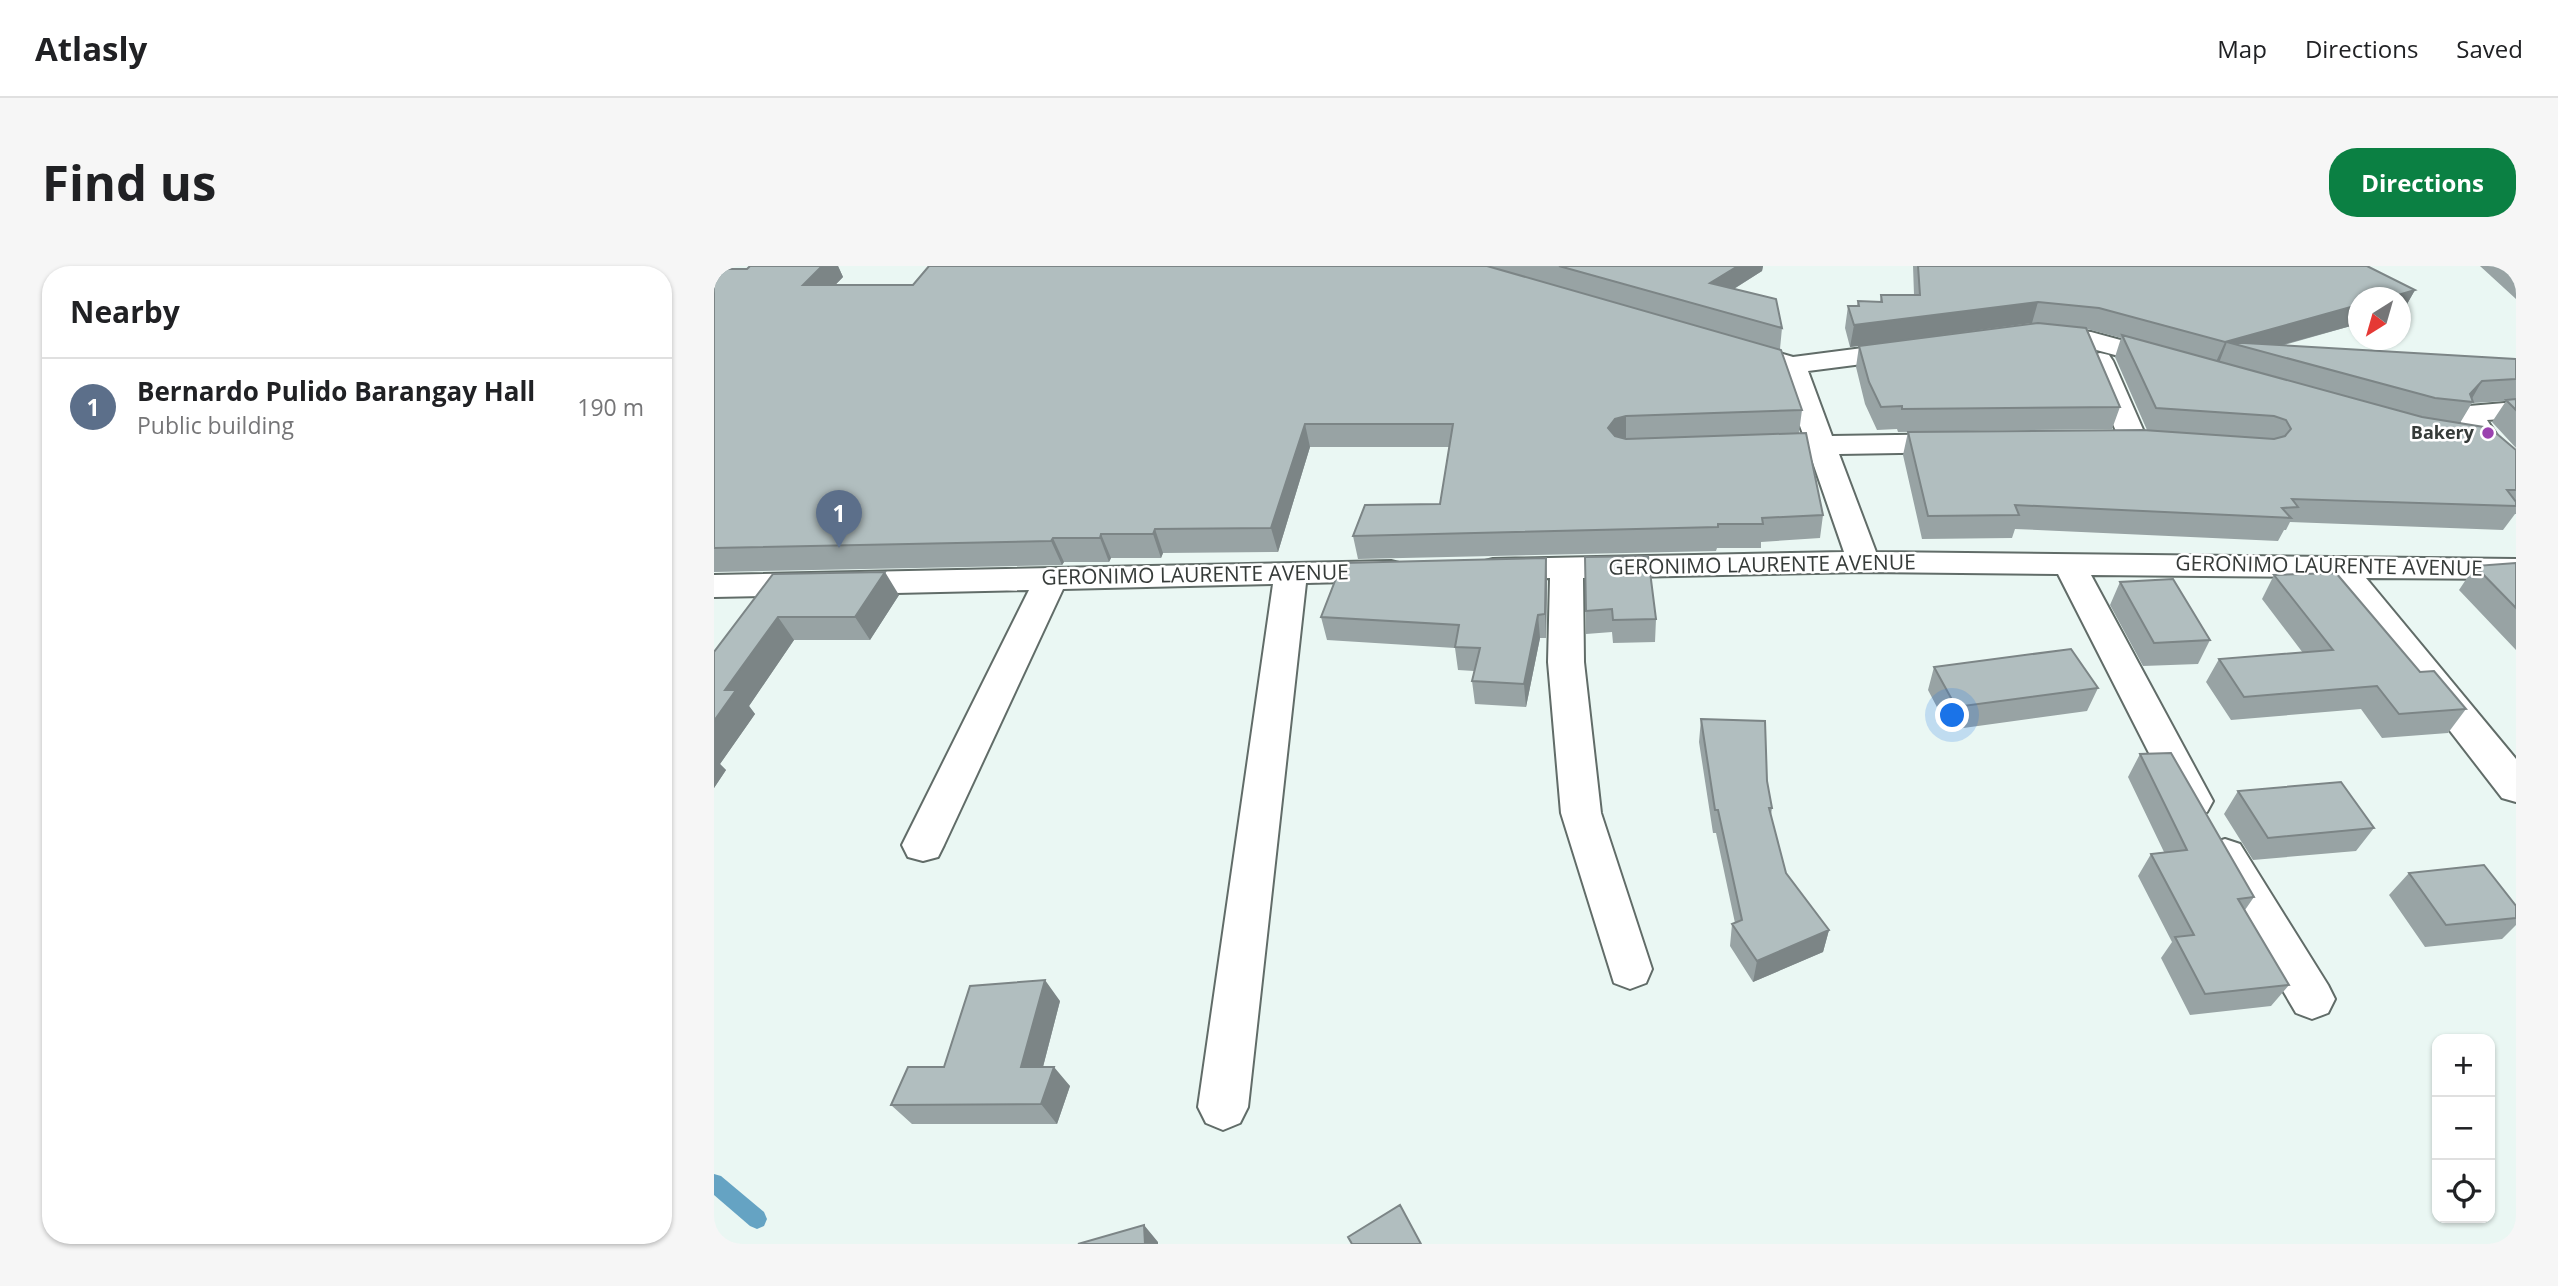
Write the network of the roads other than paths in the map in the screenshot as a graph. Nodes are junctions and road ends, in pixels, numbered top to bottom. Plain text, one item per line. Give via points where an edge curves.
1 (2019, 335) edge
2 (2091, 340) junction
3 (1713, 342) edge
4 (1939, 346) edge
5 (1792, 365) junction
6 (2197, 369) edge
7 (2516, 410) edge
8 (2135, 442) edge
9 (1981, 443) edge
10 (1819, 444) junction
11 (2484, 445) edge
12 (1723, 447) edge
13 (1864, 562) junction
14 (2069, 564) junction
15 (2339, 566) junction
16 (1567, 568) junction
17 (2516, 569) edge
18 (1415, 570) edge
19 (1457, 570) edge
20 (1291, 572) junction
21 (1051, 578) junction
22 (778, 585) junction
23 (714, 586) edge
24 (754, 617) edge
25 (2516, 788) edge
26 (923, 845) dead end
27 (1630, 969) dead end
28 (2312, 999) dead end
29 (1223, 1107) dead end

1 - 2 street
2 - 6 street
2 - 8 street
3 - 5 street
4 - 5 street
5 - 10 street
7 - 11 street via 2479,412 2472,418
9 - 10 street
10 - 12 street
10 - 13 street
13 - 14 street, GERONIMO LAURENTE AVENUE
13 - 16 street, GERONIMO LAURENTE AVENUE
14 - 15 street, GERONIMO LAURENTE AVENUE
14 - 28 street via 2202,817
15 - 17 street, GERONIMO LAURENTE AVENUE
15 - 25 street
16 - 19 street, GERONIMO LAURENTE AVENUE
16 - 27 street via 1566,662 1581,813
18 - 20 street, GERONIMO LAURENTE AVENUE
20 - 21 street, GERONIMO LAURENTE AVENUE
20 - 29 street
21 - 22 street, GERONIMO LAURENTE AVENUE
21 - 26 street
22 - 23 street, GERONIMO LAURENTE AVENUE
22 - 24 street

